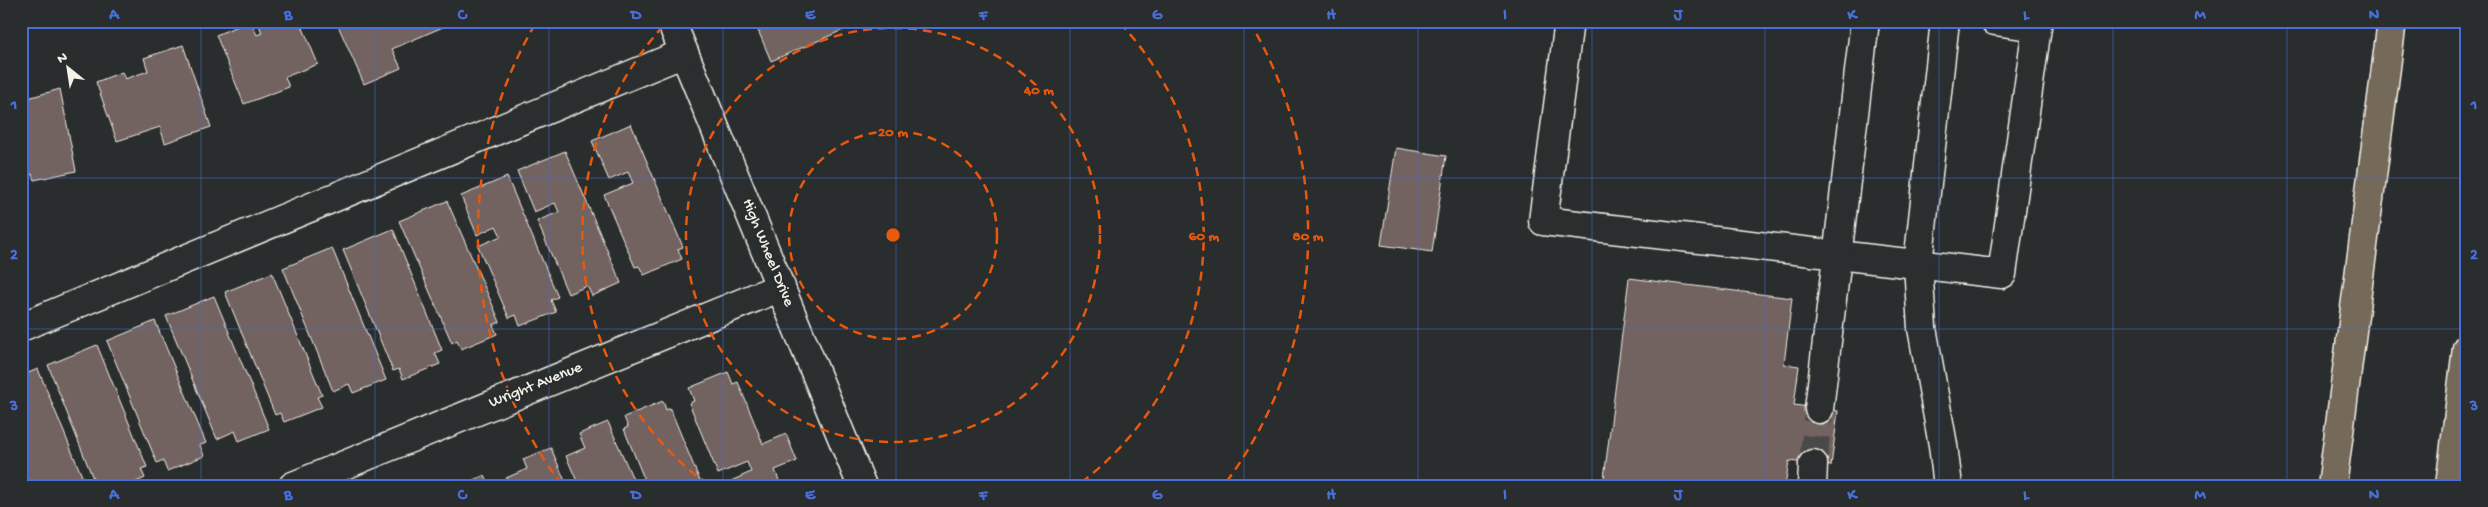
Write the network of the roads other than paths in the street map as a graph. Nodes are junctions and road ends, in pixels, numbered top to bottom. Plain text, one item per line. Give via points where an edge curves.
1 (671, 21) edge
2 (1569, 21) edge
3 (1865, 21) edge
4 (1945, 21) edge
5 (1995, 21) edge
6 (2392, 21) edge
7 (684, 53) junction
8 (1839, 255) junction
9 (1918, 264) junction
10 (781, 287) junction
11 (21, 327) edge
12 (2467, 348) edge
13 (1819, 409) tunnel mouth
14 (293, 486) edge
15 (862, 486) edge
16 (1948, 486) edge
17 (2332, 486) edge
18 (2450, 486) edge

1 - 7 street, High Wheel Drive
2 - 8 street via 1543,221
3 - 8 street
4 - 9 street
5 - 9 street via 2037,27 2002,274
6 - 17 highway
7 - 10 street, High Wheel Drive
7 - 11 street
8 - 9 street
8 - 13 street
9 - 16 street via 1922,328
10 - 14 street, Wright Avenue
10 - 15 street, High Wheel Drive
12 - 18 highway

